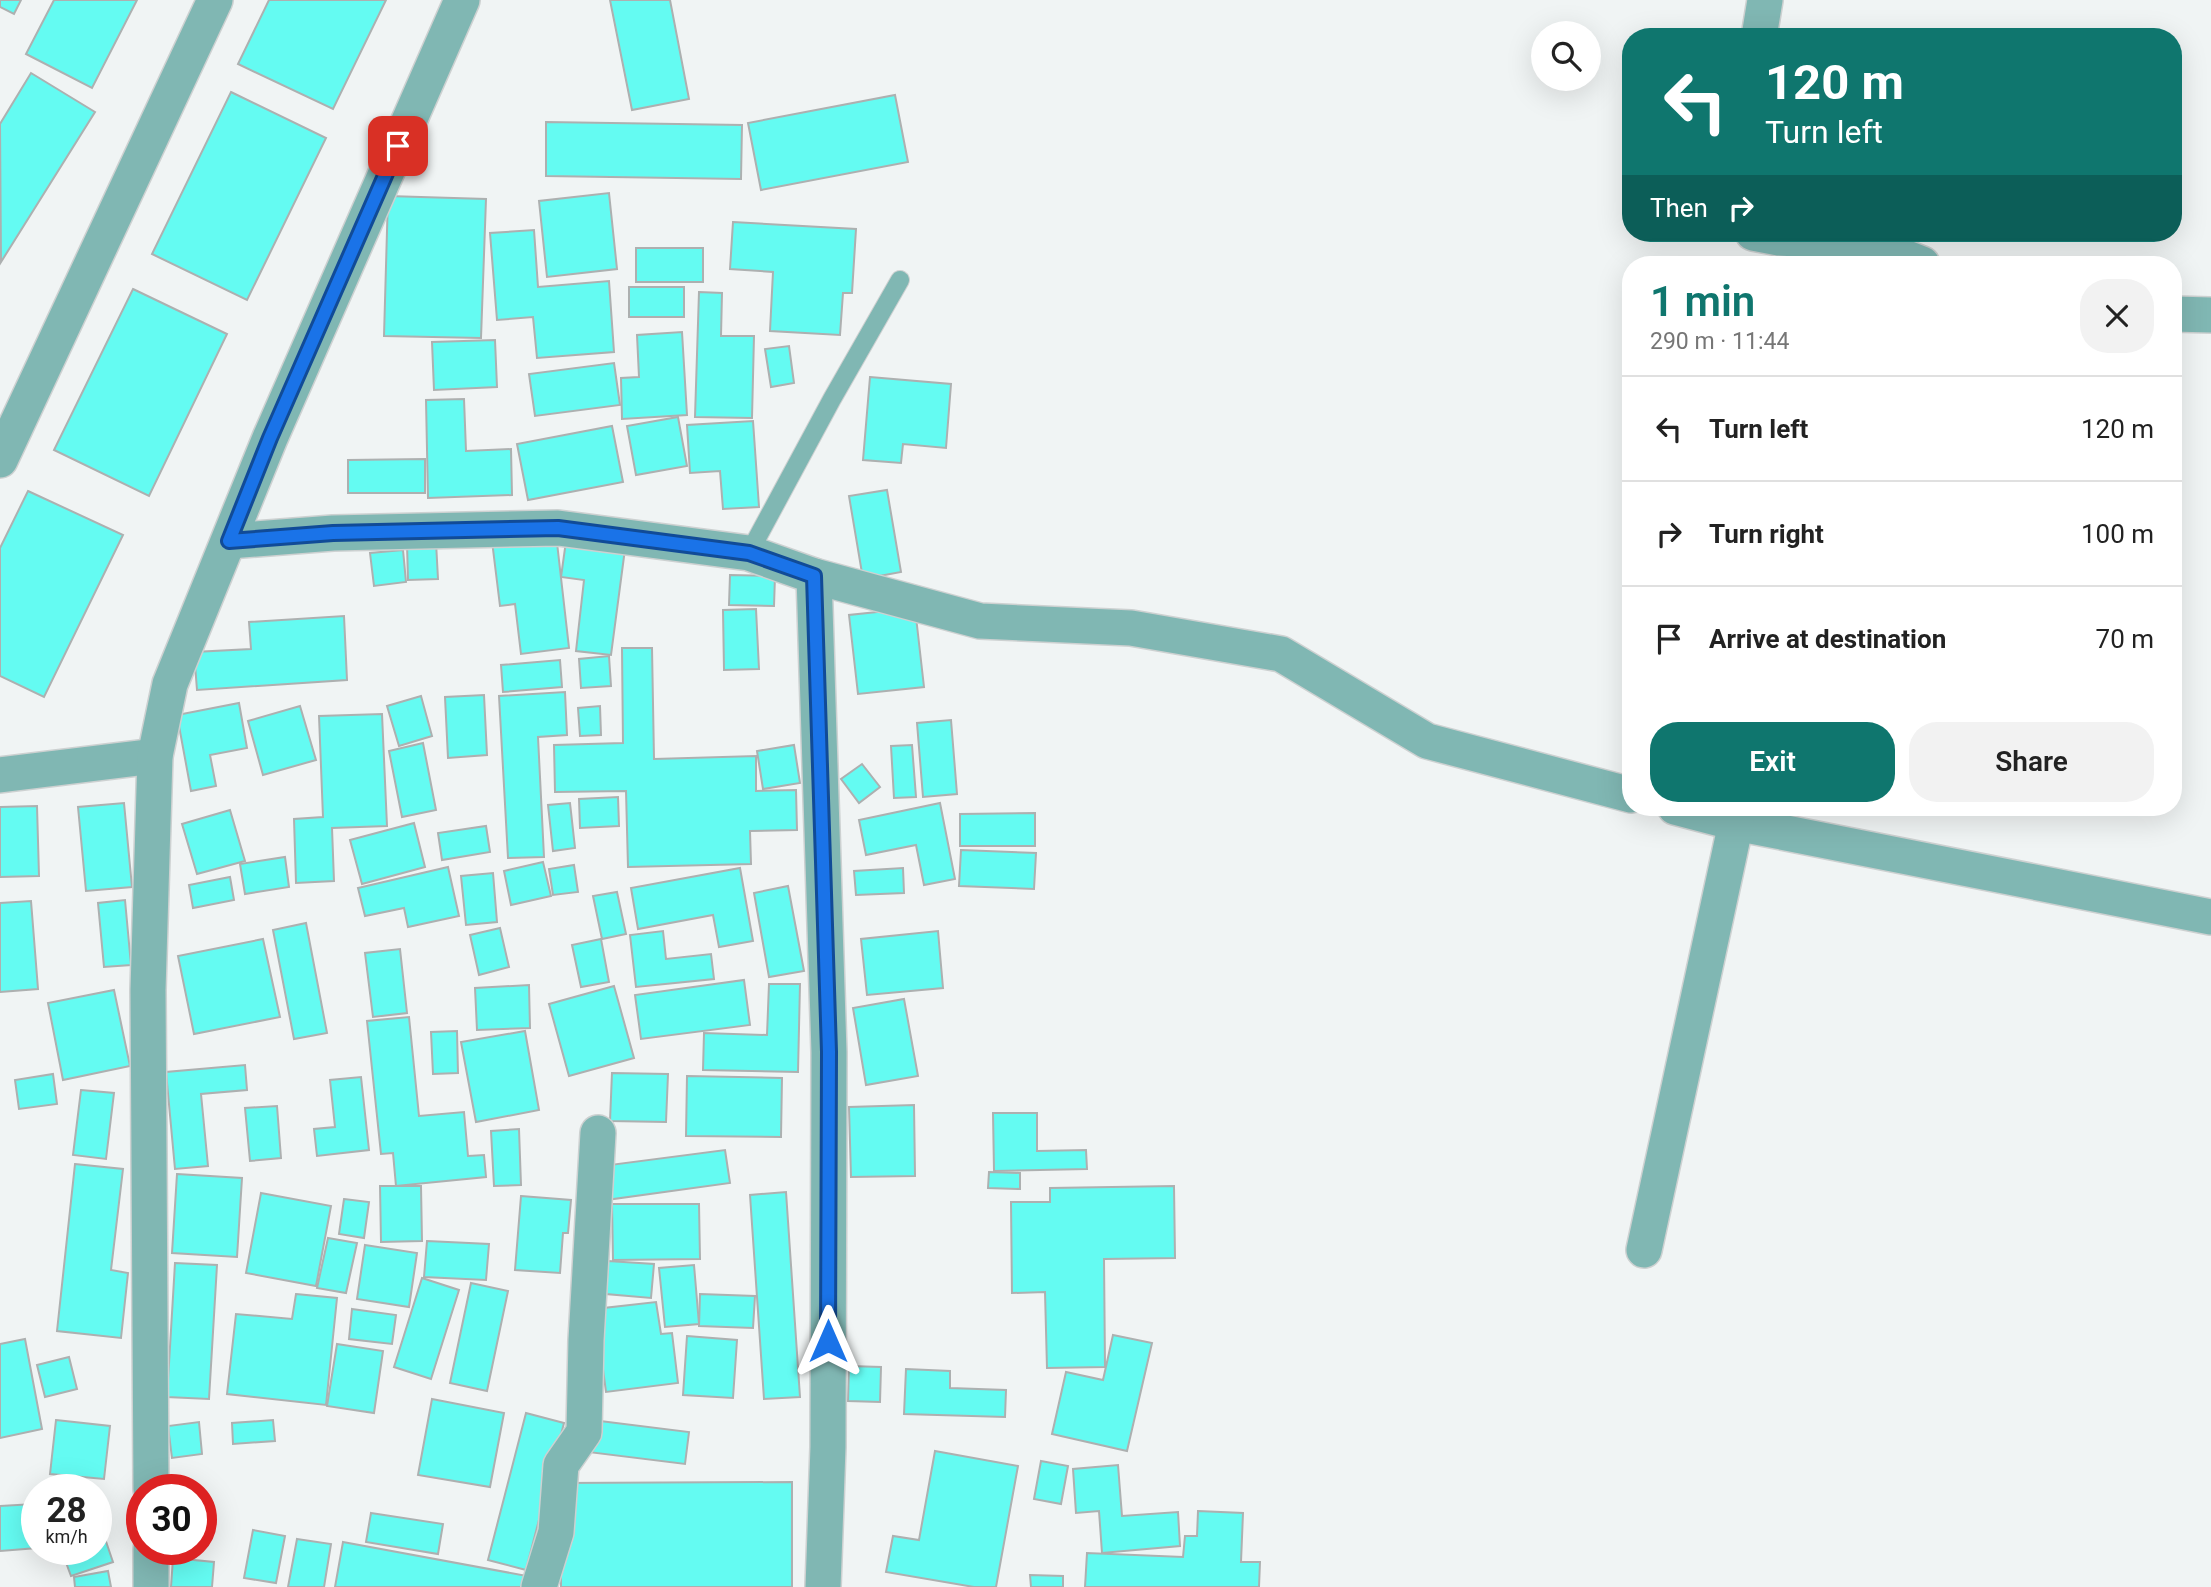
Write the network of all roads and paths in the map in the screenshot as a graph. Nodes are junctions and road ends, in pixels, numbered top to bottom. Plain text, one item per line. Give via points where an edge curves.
1 (215, 0) edge
2 (462, 0) edge
3 (1765, 0) edge
4 (1760, 28) edge
5 (1851, 242) edge
6 (1902, 256) edge
7 (900, 280) dead end
8 (2182, 314) edge
9 (2211, 315) edge
10 (0, 460) edge
11 (229, 541) junction
12 (749, 553) junction
13 (814, 576) junction
14 (155, 755) junction
15 (0, 775) edge
16 (1622, 793) edge
17 (1709, 816) edge
18 (1736, 823) junction
19 (2211, 917) edge
20 (598, 1133) dead end
21 (1644, 1250) dead end
22 (151, 1474) edge
23 (151, 1565) edge
24 (151, 1587) edge
25 (540, 1587) edge
26 (823, 1587) edge

1 - 10 street
2 - 11 street
3 - 4 street
5 - 6 street via 1869,243
7 - 12 lane
8 - 9 street
11 - 12 street via 333,533 558,528
11 - 14 street via 170,684
12 - 13 street
13 - 16 street via 980,621 1131,628 1281,654 1427,741
13 - 26 street via 829,1052
14 - 15 street
14 - 22 street via 148,990
17 - 18 street
18 - 19 street
18 - 21 street
20 - 25 street via 584,1432 561,1465 556,1532
23 - 24 street

